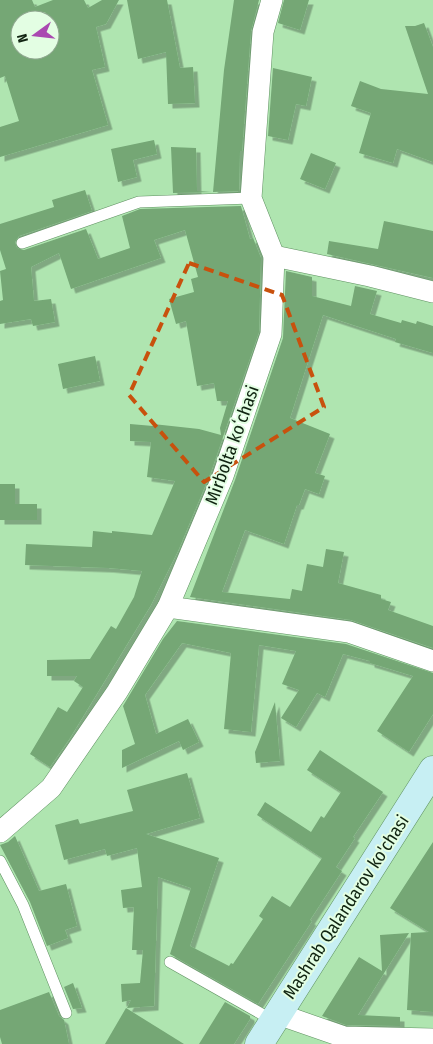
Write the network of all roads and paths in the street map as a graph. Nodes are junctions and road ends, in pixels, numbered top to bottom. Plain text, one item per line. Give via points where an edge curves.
1 (272, 0) edge
2 (250, 198) junction
3 (22, 243) dead end
4 (274, 256) junction
5 (433, 292) edge
6 (168, 607) junction
7 (433, 661) edge
8 (433, 770) edge
9 (0, 832) edge
10 (0, 861) edge
11 (170, 962) dead end
12 (66, 1013) dead end
13 (276, 1017) junction
14 (433, 1039) edge
15 (259, 1044) edge

1 - 2 street, Mirbolta koʻchasi via 263,32
2 - 3 lane via 139,202
2 - 4 street, Mirbolta koʻchasi
4 - 5 street
4 - 6 street, Mirbolta koʻchasi via 271,334 223,476
6 - 7 street via 349,632
6 - 9 street, Mirbolta koʻchasi via 117,692 51,788
8 - 13 main road, Mashrab Qalandarov ko'chasi
10 - 12 lane via 23,905
11 - 13 lane
13 - 14 street via 344,1037
13 - 15 main road, Mashrab Qalandarov ko'chasi

